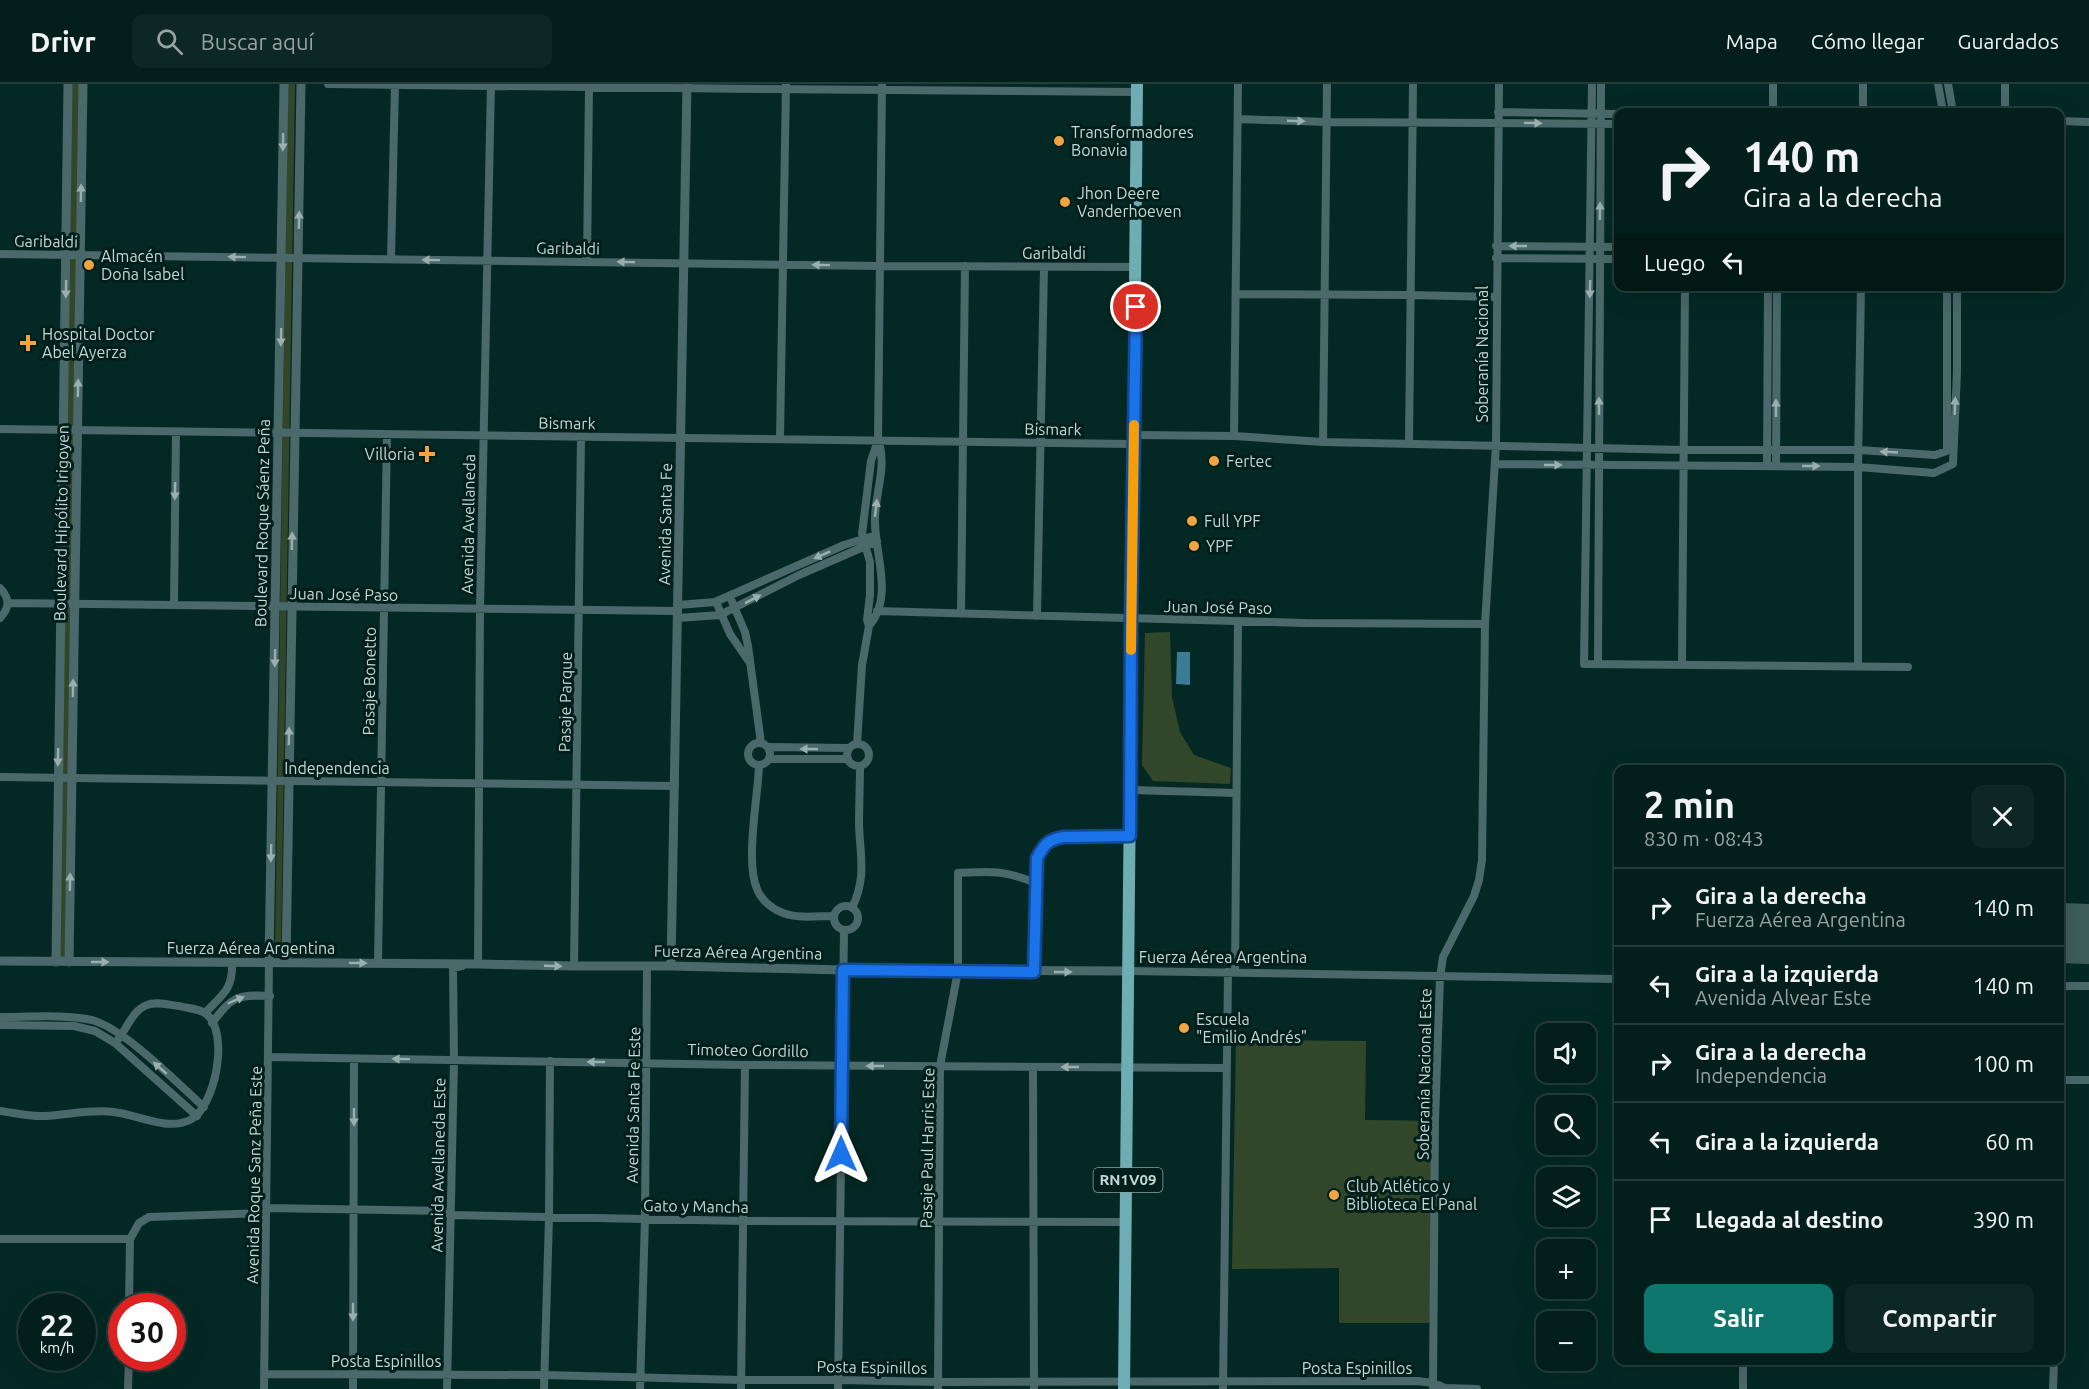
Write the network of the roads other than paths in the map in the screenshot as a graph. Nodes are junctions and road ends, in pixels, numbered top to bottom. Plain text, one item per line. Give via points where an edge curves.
1 (68, 84) edge
2 (83, 84) edge
3 (284, 84) edge
4 (301, 84) edge
5 (328, 84) edge
6 (1238, 84) edge
7 (1327, 84) edge
8 (1413, 84) edge
9 (1499, 84) edge
10 (1592, 84) edge
11 (1601, 84) edge
12 (1773, 84) edge
13 (1863, 84) edge
14 (1938, 84) edge
15 (1948, 84) edge
16 (2005, 84) edge
17 (395, 85) edge
18 (491, 85) edge
19 (786, 86) edge
20 (687, 87) edge
21 (882, 87) edge
22 (589, 88) junction
23 (982, 88) edge
24 (1072, 88) edge
25 (1137, 88) edge
26 (1773, 108) edge
27 (1863, 108) edge
28 (1942, 108) edge
29 (1952, 108) edge
30 (2005, 108) edge
31 (1498, 112) junction
32 (1596, 114) junction
33 (1614, 114) edge
34 (1238, 119) junction
35 (2064, 121) edge
36 (1327, 122) junction
37 (1498, 122) junction
38 (2089, 122) edge
39 (1413, 123) junction
40 (1596, 124) junction
41 (1614, 124) edge
42 (1496, 246) junction
43 (1595, 247) junction
44 (1614, 247) edge
45 (0, 254) edge
46 (66, 255) junction
47 (81, 255) junction
48 (282, 258) junction
49 (298, 258) junction
50 (1496, 258) junction
51 (391, 259) junction
52 (1595, 259) junction
53 (1614, 259) edge
54 (487, 261) junction
55 (588, 262) junction
56 (685, 263) junction
57 (784, 265) junction
58 (880, 266) junction
59 (965, 266) junction
60 (1044, 267) junction
61 (1136, 267) junction
62 (1685, 291) edge
63 (1767, 291) edge
64 (1777, 291) edge
65 (1861, 291) edge
66 (1947, 291) edge
67 (1957, 291) edge
68 (1237, 294) junction
69 (1325, 294) junction
70 (1411, 295) junction
71 (1496, 297) junction
72 (0, 429) edge
73 (64, 430) junction
74 (78, 430) junction
75 (176, 432) junction
76 (279, 434) junction
77 (294, 434) junction
78 (387, 435) junction
79 (484, 436) junction
80 (1234, 436) junction
81 (581, 437) junction
82 (681, 438) junction
83 (780, 439) junction
84 (878, 440) junction
85 (1134, 440) junction
86 (962, 441) junction
87 (1323, 442) junction
88 (1040, 443) junction
89 (1409, 443) junction
90 (1496, 444) junction
91 (1587, 447) junction
92 (1599, 447) junction
93 (1685, 450) junction
94 (1772, 450) junction
95 (1859, 450) junction
96 (1495, 464) junction
97 (1586, 465) junction
98 (1600, 465) junction
99 (1684, 465) junction
100 (1767, 466) junction
101 (1776, 466) junction
102 (1858, 467) junction
103 (877, 538) junction
104 (864, 543) junction
105 (0, 588) edge
106 (730, 597) junction
107 (716, 602) junction
108 (9, 603) junction
109 (61, 603) junction
110 (74, 603) junction
111 (174, 604) junction
112 (276, 607) junction
113 (291, 608) junction
114 (384, 608) junction
115 (735, 608) junction
116 (480, 610) junction
117 (579, 610) junction
118 (878, 611) junction
119 (678, 612) junction
120 (961, 614) junction
121 (720, 615) junction
122 (1037, 616) junction
123 (0, 618) edge
124 (1131, 618) junction
125 (1238, 621) junction
126 (1485, 624) junction
127 (869, 626) junction
128 (750, 663) junction
129 (1598, 664) junction
130 (1682, 664) junction
131 (1858, 666) junction
132 (1908, 667) dead end
133 (857, 744) junction
134 (765, 745) junction
135 (849, 748) junction
136 (770, 759) junction
137 (848, 759) junction
138 (759, 765) junction
139 (860, 766) junction
140 (0, 777) edge
141 (58, 778) junction
142 (72, 778) junction
143 (272, 781) junction
144 (288, 781) junction
145 (381, 781) junction
146 (480, 783) junction
147 (577, 784) junction
148 (675, 786) junction
149 (1131, 790) junction
150 (1236, 793) junction
151 (1130, 836) junction
152 (1036, 883) junction
153 (852, 908) junction
154 (834, 916) junction
155 (844, 930) junction
156 (0, 961) edge
157 (56, 962) junction
158 (69, 962) junction
159 (269, 962) junction
160 (286, 962) junction
161 (232, 963) junction
162 (378, 963) junction
163 (478, 964) junction
164 (574, 966) junction
165 (647, 966) junction
166 (671, 966) junction
167 (843, 970) junction
168 (958, 971) junction
169 (1129, 971) junction
170 (1034, 972) junction
171 (1231, 972) junction
172 (1440, 976) junction
173 (1614, 979) edge
174 (2064, 986) edge
175 (2089, 986) edge
176 (270, 996) junction
177 (205, 1013) junction
178 (0, 1017) edge
179 (212, 1023) junction
180 (0, 1024) edge
181 (122, 1035) junction
182 (115, 1043) junction
183 (269, 1057) junction
184 (354, 1059) junction
185 (454, 1060) junction
186 (550, 1061) junction
187 (647, 1062) junction
188 (745, 1065) junction
189 (841, 1066) junction
190 (940, 1066) junction
191 (1034, 1067) junction
192 (1128, 1067) junction
193 (1226, 1068) junction
194 (2064, 1080) edge
195 (2089, 1080) edge
196 (204, 1107) junction
197 (0, 1111) edge
198 (197, 1116) junction
199 (354, 1208) junction
200 (266, 1210) junction
201 (450, 1215) junction
202 (549, 1217) junction
203 (645, 1218) junction
204 (840, 1220) junction
205 (939, 1220) junction
206 (744, 1221) junction
207 (1033, 1222) junction
208 (1127, 1222) junction
209 (0, 1239) edge
210 (130, 1239) junction
211 (129, 1293) edge
212 (1743, 1365) edge
213 (2054, 1365) edge
214 (129, 1371) edge
215 (265, 1374) junction
216 (353, 1375) junction
217 (447, 1375) junction
218 (544, 1376) junction
219 (640, 1378) junction
220 (838, 1380) junction
221 (741, 1385) edge
222 (1034, 1385) edge
223 (1124, 1385) edge
224 (938, 1386) edge
225 (1223, 1386) edge
226 (1433, 1386) edge
227 (128, 1389) edge
228 (264, 1389) edge
229 (353, 1389) edge
230 (447, 1389) edge
231 (544, 1389) edge
232 (640, 1389) edge
233 (838, 1389) edge
234 (1477, 1389) edge
235 (1743, 1389) edge
236 (2053, 1389) edge

1 - 46 street, Boulevard Hipólito Irigoyen
47 -> 2 street, Boulevard Hipólito Irigoyen
3 -> 48 street, Boulevard Roque Sáenz Peña
49 -> 4 street, Boulevard Roque Sáenz Peña
5 - 17 street
6 - 34 street
7 - 36 street
8 - 39 street
9 - 31 street, Soberanía Nacional
10 - 32 street
11 - 32 street
12 - 26 street
13 - 27 street
14 - 28 street
15 - 29 street
16 - 30 street
17 - 18 street
17 - 51 street
18 - 22 street
18 - 54 street, Avenida Avellaneda
19 - 20 street
19 - 21 street
19 - 57 street
20 - 22 street
20 - 56 street, Avenida Santa Fe
21 - 23 street
21 - 58 street
22 - 55 street
23 - 24 street
24 - 25 street
25 - 61 main road, RN1V09
31 - 32 street
31 - 37 street, Soberanía Nacional
32 - 33 street
32 - 40 street
34 -> 36 street
34 - 68 street
35 - 38 street
36 - 39 street
36 - 69 street
37 - 39 street
37 -> 40 street
37 - 42 street, Soberanía Nacional
39 - 70 street
40 - 41 street
40 - 43 street
43 -> 42 street
42 - 50 street, Soberanía Nacional
43 - 44 street
43 - 52 street
45 - 46 street, Garibaldi
46 - 47 street, Garibaldi
46 -> 73 street, Boulevard Hipólito Irigoyen
48 -> 47 street, Garibaldi
74 -> 47 street, Boulevard Hipólito Irigoyen
48 - 49 street, Garibaldi
48 -> 76 street, Boulevard Roque Sáenz Peña
49 - 51 street, Garibaldi
49 - 77 street, Boulevard Roque Sáenz Peña
50 - 52 street
50 - 71 street, Soberanía Nacional
54 -> 51 street, Garibaldi
52 - 53 street
52 -> 91 street
92 -> 52 street
54 - 55 street, Garibaldi
54 - 79 street, Avenida Avellaneda
56 -> 55 street, Garibaldi
56 - 57 street, Garibaldi
56 - 82 street, Avenida Santa Fe
58 -> 57 street, Garibaldi
57 - 83 street
58 - 59 street, Garibaldi
58 - 84 street
59 - 60 street, Garibaldi
59 - 86 street
60 - 61 street, Garibaldi
60 - 88 street
61 - 85 main road, RN1V09
62 - 93 street
63 - 94 street
94 -> 64 street
65 - 95 street
66 -> 95 street, Bismark via 1947,451 1935,455
102 -> 67 street via 1934,473 1953,464
68 - 69 street
68 - 80 street
69 - 70 street
69 - 87 street
70 - 71 street
70 - 89 street
71 - 90 street, Soberanía Nacional
72 - 73 street, Bismark
73 - 74 street, Bismark
73 - 109 street, Boulevard Hipólito Irigoyen
74 - 75 street, Bismark
74 - 110 street, Boulevard Hipólito Irigoyen
75 - 76 street, Bismark
75 -> 111 street
76 - 77 street, Bismark
76 - 112 street, Boulevard Roque Sáenz Peña
77 - 78 street, Bismark
113 -> 77 street, Boulevard Roque Sáenz Peña
78 - 79 street, Bismark
78 - 114 street, Pasaje Bonetto
79 - 81 street, Bismark
79 - 116 street, Avenida Avellaneda
80 - 85 street, Bismark
80 - 87 street, Bismark
81 - 82 street, Bismark
81 - 117 street, Pasaje Parque
82 - 83 street, Bismark
82 - 119 street, Avenida Santa Fe
83 - 84 street, Bismark
84 - 86 street, Bismark
103 -> 84 street via 875,516 882,452
84 - 104 street via 870,468
85 - 88 street, Bismark
85 - 124 main road, RN1V09
86 - 88 street, Bismark
86 - 120 street
87 - 89 street, Bismark
88 - 122 street
89 - 90 street, Bismark
90 - 91 street, Bismark
90 - 96 street, Soberanía Nacional
91 - 92 street, Bismark
91 - 97 street
92 - 93 street, Bismark
92 - 98 street
93 - 94 street, Bismark
93 - 99 street
94 - 95 street, Bismark
94 - 100 street
94 - 101 street
95 - 102 street
96 -> 97 street
96 - 126 street, Soberanía Nacional
97 - 98 street
97 - 129 street via 1584,663
98 - 99 street
98 - 129 street
99 - 100 street
99 - 130 street
100 - 101 street
101 -> 102 street
102 - 131 street
103 - 104 street, Juan José Paso
103 - 118 street via 882,581
104 -> 106 street, Juan José Paso via 844,545
115 -> 104 street, Juan José Paso
104 - 127 street via 870,562
105 - 108 street
106 - 107 street, Juan José Paso
106 - 115 street
107 - 119 street, Juan José Paso
107 - 121 street
108 - 109 street, Juan José Paso
108 - 123 street
109 - 110 street, Juan José Paso
109 -> 141 street, Boulevard Hipólito Irigoyen
110 - 111 street, Juan José Paso
142 -> 110 street, Boulevard Hipólito Irigoyen
111 - 112 street, Juan José Paso
112 - 113 street, Juan José Paso
112 -> 143 street, Boulevard Roque Sáenz Peña
113 - 114 street, Juan José Paso
144 -> 113 street, Boulevard Roque Sáenz Peña
114 - 116 street, Juan José Paso
114 - 145 street, Pasaje Bonetto
115 - 121 street, Juan José Paso
115 - 128 street via 745,632
116 - 117 street, Juan José Paso
116 - 146 street, Avenida Avellaneda
117 - 119 street, Juan José Paso
117 - 147 street, Pasaje Parque
118 - 120 street, Juan José Paso
118 - 127 street
119 - 121 street, Juan José Paso
119 - 148 street, Avenida Santa Fe
120 - 122 street, Juan José Paso
121 - 128 street
122 - 124 street, Juan José Paso
124 - 125 street, Juan José Paso
124 - 149 main road, RN1V09
125 - 126 street, Juan José Paso
125 - 150 street
126 - 172 street, Soberanía Nacional Este via 1482,860 1474,896 1443,957
127 - 133 street via 862,665
128 - 134 street
129 - 130 street
130 - 131 street
131 - 132 street
133 - 135 street
133 - 139 street via 864,746 869,756
135 -> 134 street
134 - 136 street
134 - 138 street via 751,746 748,753 752,762
135 - 137 street
136 - 137 street
136 - 138 street
137 - 139 street
138 - 154 street via 752,867 760,895 783,913
139 - 153 street via 863,876
140 - 141 street, Independencia
141 - 142 street, Independencia
141 - 157 street, Boulevard Hipólito Irigoyen
142 - 143 street, Independencia
158 -> 142 street, Boulevard Hipólito Irigoyen
143 - 144 street, Independencia
143 -> 159 street, Boulevard Roque Sáenz Peña
144 - 145 street, Independencia
144 - 160 street, Boulevard Roque Sáenz Peña
145 - 146 street, Independencia
145 - 162 street, Pasaje Bonetto
146 - 147 street, Independencia
146 - 163 street, Avenida Avellaneda
147 - 148 street, Independencia
147 - 164 street, Pasaje Parque
148 - 166 street, Avenida Santa Fe
149 - 150 street
149 - 151 main road, RN1V09
150 - 171 street
151 - 152 street via 1054,838 1045,843 1037,858
151 - 169 main road, RN1V09
152 - 168 street, Pasaje Paul Harris Este via 998,871 958,873
152 - 170 street
153 - 154 street via 841,907
153 - 155 street via 857,922
154 - 155 street via 835,924
155 - 167 street
156 - 157 street, Fuerza Aérea Argentina
157 - 158 street, Fuerza Aérea Argentina
158 -> 161 street, Fuerza Aérea Argentina
159 - 160 street, Fuerza Aérea Argentina
159 - 161 street, Fuerza Aérea Argentina
159 - 176 street, Avenida Roque Sanz Peña Este
160 -> 162 street, Fuerza Aérea Argentina
161 - 177 street via 230,986
162 - 163 street, Fuerza Aérea Argentina
163 -> 164 street, Fuerza Aérea Argentina
163 - 185 street, Avenida Avellaneda Este via 453,968
164 - 165 street, Fuerza Aérea Argentina
165 - 166 street, Fuerza Aérea Argentina
165 - 187 street, Avenida Santa Fe Este
166 - 167 street, Fuerza Aérea Argentina
167 - 168 street, Fuerza Aérea Argentina
167 - 189 street
168 - 170 street, Fuerza Aérea Argentina
168 - 190 street, Pasaje Paul Harris Este
170 -> 169 street, Fuerza Aérea Argentina
169 - 171 street, Fuerza Aérea Argentina
169 - 192 main road, RN1V09
171 - 172 street, Fuerza Aérea Argentina
171 - 193 street
172 - 173 street, Fuerza Aérea Argentina
172 - 226 street, Soberanía Nacional Este
174 - 175 street
179 -> 176 street via 238,997
176 - 183 street, Avenida Roque Sanz Peña Este
177 - 179 street
177 - 181 street via 186,1007 147,1005 135,1013
178 - 181 street via 92,1020
179 - 196 street via 219,1037 217,1062
180 - 182 street via 83,1026
181 - 182 street
196 -> 181 street
182 - 198 street
183 - 184 street, Timoteo Gordillo
183 - 200 street, Avenida Roque Sanz Peña Este
185 -> 184 street, Timoteo Gordillo
184 -> 199 street
185 - 186 street, Timoteo Gordillo
185 - 201 street, Avenida Avellaneda Este
187 -> 186 street, Timoteo Gordillo
186 - 202 street
187 - 188 street, Timoteo Gordillo
187 - 203 street, Avenida Santa Fe Este
188 - 189 street, Timoteo Gordillo
188 - 206 street
190 -> 189 street, Timoteo Gordillo
189 - 204 street
190 - 191 street, Timoteo Gordillo
190 - 205 street, Pasaje Paul Harris Este
192 -> 191 street, Timoteo Gordillo
191 - 207 street
192 - 193 street, Timoteo Gordillo
192 - 208 main road, RN1V09
193 - 225 street
194 - 195 street
196 - 198 street
197 - 198 street via 42,1116 111,1111 168,1125
199 - 200 street, Gato y Mancha
199 - 201 street, Gato y Mancha via 446,1211
199 -> 216 street
200 - 210 street, Gato y Mancha via 149,1217 139,1223
200 - 215 street, Avenida Roque Sanz Peña Este
201 - 202 street, Gato y Mancha
201 - 217 street, Avenida Avellaneda Este
202 - 203 street, Gato y Mancha
202 - 218 street
203 - 206 street, Gato y Mancha
203 - 219 street, Avenida Santa Fe Este
204 - 205 street, Gato y Mancha
204 - 206 street, Gato y Mancha
204 - 220 street
205 - 207 street, Gato y Mancha
205 - 224 street, Pasaje Paul Harris Este
206 - 221 street
207 - 208 street, Gato y Mancha
207 - 222 street
208 - 223 main road, RN1V09
209 - 210 street
210 - 211 street
212 - 235 street
213 - 236 street
214 - 227 street
215 - 216 street, Posta Espinillos
215 - 228 street, Avenida Roque Sanz Peña Este
216 - 217 street, Posta Espinillos
216 - 229 street
217 - 218 street, Posta Espinillos
217 - 230 street, Avenida Avellaneda Este
218 - 219 street, Posta Espinillos
218 - 231 street
219 - 221 street, Posta Espinillos
219 - 232 street, Avenida Santa Fe Este
220 - 221 street, Posta Espinillos
220 - 224 street, Posta Espinillos
220 - 233 street
222 - 223 street, Posta Espinillos
222 - 224 street, Posta Espinillos
223 - 225 street, Posta Espinillos
225 - 226 street, Posta Espinillos via 1418,1381
226 - 234 street, Posta Espinillos

